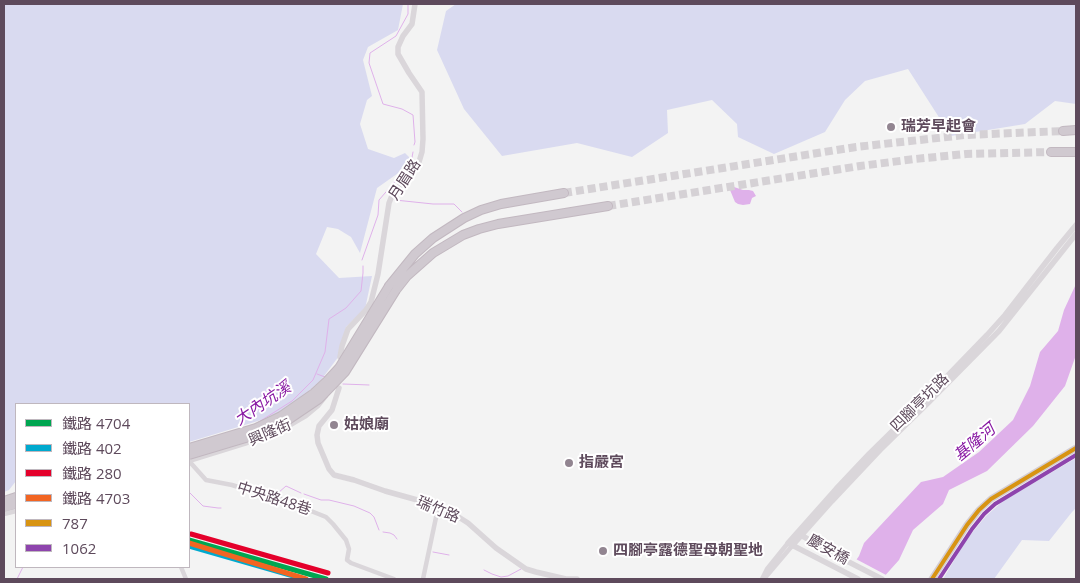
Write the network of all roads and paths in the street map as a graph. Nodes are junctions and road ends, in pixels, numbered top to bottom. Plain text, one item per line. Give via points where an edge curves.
1 (415, 4) edge
2 (1063, 130) tunnel mouth
3 (1076, 130) edge
4 (1051, 152) tunnel mouth
5 (1076, 152) edge
6 (564, 192) tunnel mouth
7 (608, 206) tunnel mouth
8 (1076, 225) edge
9 (1076, 234) edge
10 (393, 288) junction
11 (340, 357) dead end
12 (339, 385) joint
13 (190, 448) edge
14 (1076, 448) edge
15 (190, 459) edge
16 (190, 459) edge
17 (190, 460) edge
18 (438, 508) junction
19 (799, 534) junction
20 (790, 544) junction
21 (394, 579) edge
22 (422, 579) edge
23 (566, 579) edge
24 (577, 579) edge
25 (763, 579) edge
26 (858, 579) edge
27 (882, 579) edge
28 (932, 579) edge

1 - 11 street, 月眉路 via 412,24 403,36 398,54 422,92 422,152 412,173 393,193 389,203 371,302 348,329
2 - 3 highway
4 - 5 highway
6 - 10 highway via 501,204 464,218 415,254
7 - 10 highway via 498,224 463,235 426,258
8 - 19 street, 四腳亭坑路 via 1005,315 869,454
9 - 19 street, 四腳亭坑路 via 999,331
10 - 13 highway, bridge via 339,368 314,394 256,428
10 - 15 highway, bridge via 346,372 319,399 285,422
12 - 16 street, 興隆街 via 306,416 282,430
12 - 18 street, 瑞竹路 via 332,410 319,426 317,435 329,469 334,475
14 - 28 main road via 978,510
17 - 21 street, 中央路48巷 via 206,480 276,497 326,517 346,540 349,549 347,560
18 - 22 street
18 - 23 street, 瑞竹路 via 468,523 526,569
19 - 20 street, 四腳亭坑路
19 - 27 street, 慶安橋
20 - 25 street, 四腳亭坑路
20 - 26 street, 慶安橋
23 - 24 street, 瑞竹路

